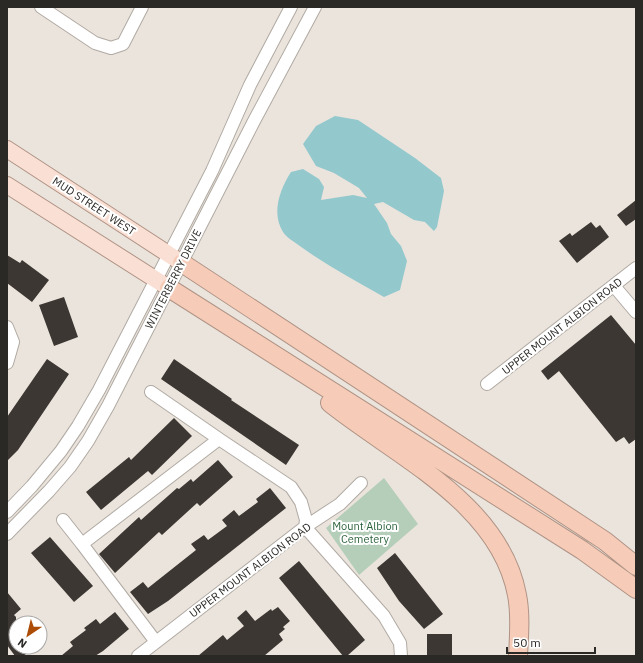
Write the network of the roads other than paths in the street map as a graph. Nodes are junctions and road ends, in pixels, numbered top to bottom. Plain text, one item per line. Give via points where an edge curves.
1 (41, 7) edge
2 (142, 7) edge
3 (291, 7) edge
4 (315, 7) edge
5 (7, 150) edge
6 (7, 184) edge
7 (175, 259) junction
8 (636, 268) edge
9 (162, 284) junction
10 (614, 286) junction
11 (636, 312) edge
12 (7, 327) edge
13 (249, 339) junction
14 (7, 363) edge
15 (488, 384) dead end
16 (151, 392) dead end
17 (219, 439) junction
18 (361, 483) dead end
19 (7, 512) edge
20 (63, 520) dead end
21 (305, 527) junction
22 (7, 534) edge
23 (82, 544) junction
24 (636, 566) edge
25 (636, 588) edge
26 (156, 642) junction
27 (138, 656) edge
28 (401, 656) edge
29 (518, 656) edge

1 - 2 street via 95,43 111,48 123,44
3 - 7 street, WINTERBERRY DRIVE via 250,84
4 - 7 street, WINTERBERRY DRIVE via 254,121
5 - 7 main road, MUD STREET WEST
6 - 9 main road
7 - 9 street, WINTERBERRY DRIVE
7 - 9 street, WINTERBERRY DRIVE
7 - 24 highway via 592,533
8 - 10 street, UPPER MOUNT ALBION ROAD
9 - 13 highway
9 - 19 street, WINTERBERRY DRIVE via 78,426 37,481
9 - 22 street, WINTERBERRY DRIVE via 108,406 88,441 50,491
10 - 11 street
10 - 15 street, UPPER MOUNT ALBION ROAD
12 - 14 street via 13,342
13 - 25 highway via 582,550
13 - 29 highway via 337,409 433,476 461,500 483,525 509,569 517,596
16 - 17 street
17 - 21 street via 291,487 301,502 306,520
17 - 23 street
18 - 21 street, UPPER MOUNT ALBION ROAD via 340,504
20 - 23 street
21 - 26 street, UPPER MOUNT ALBION ROAD
21 - 28 street via 384,616 400,642
23 - 26 street
26 - 27 street, UPPER MOUNT ALBION ROAD

